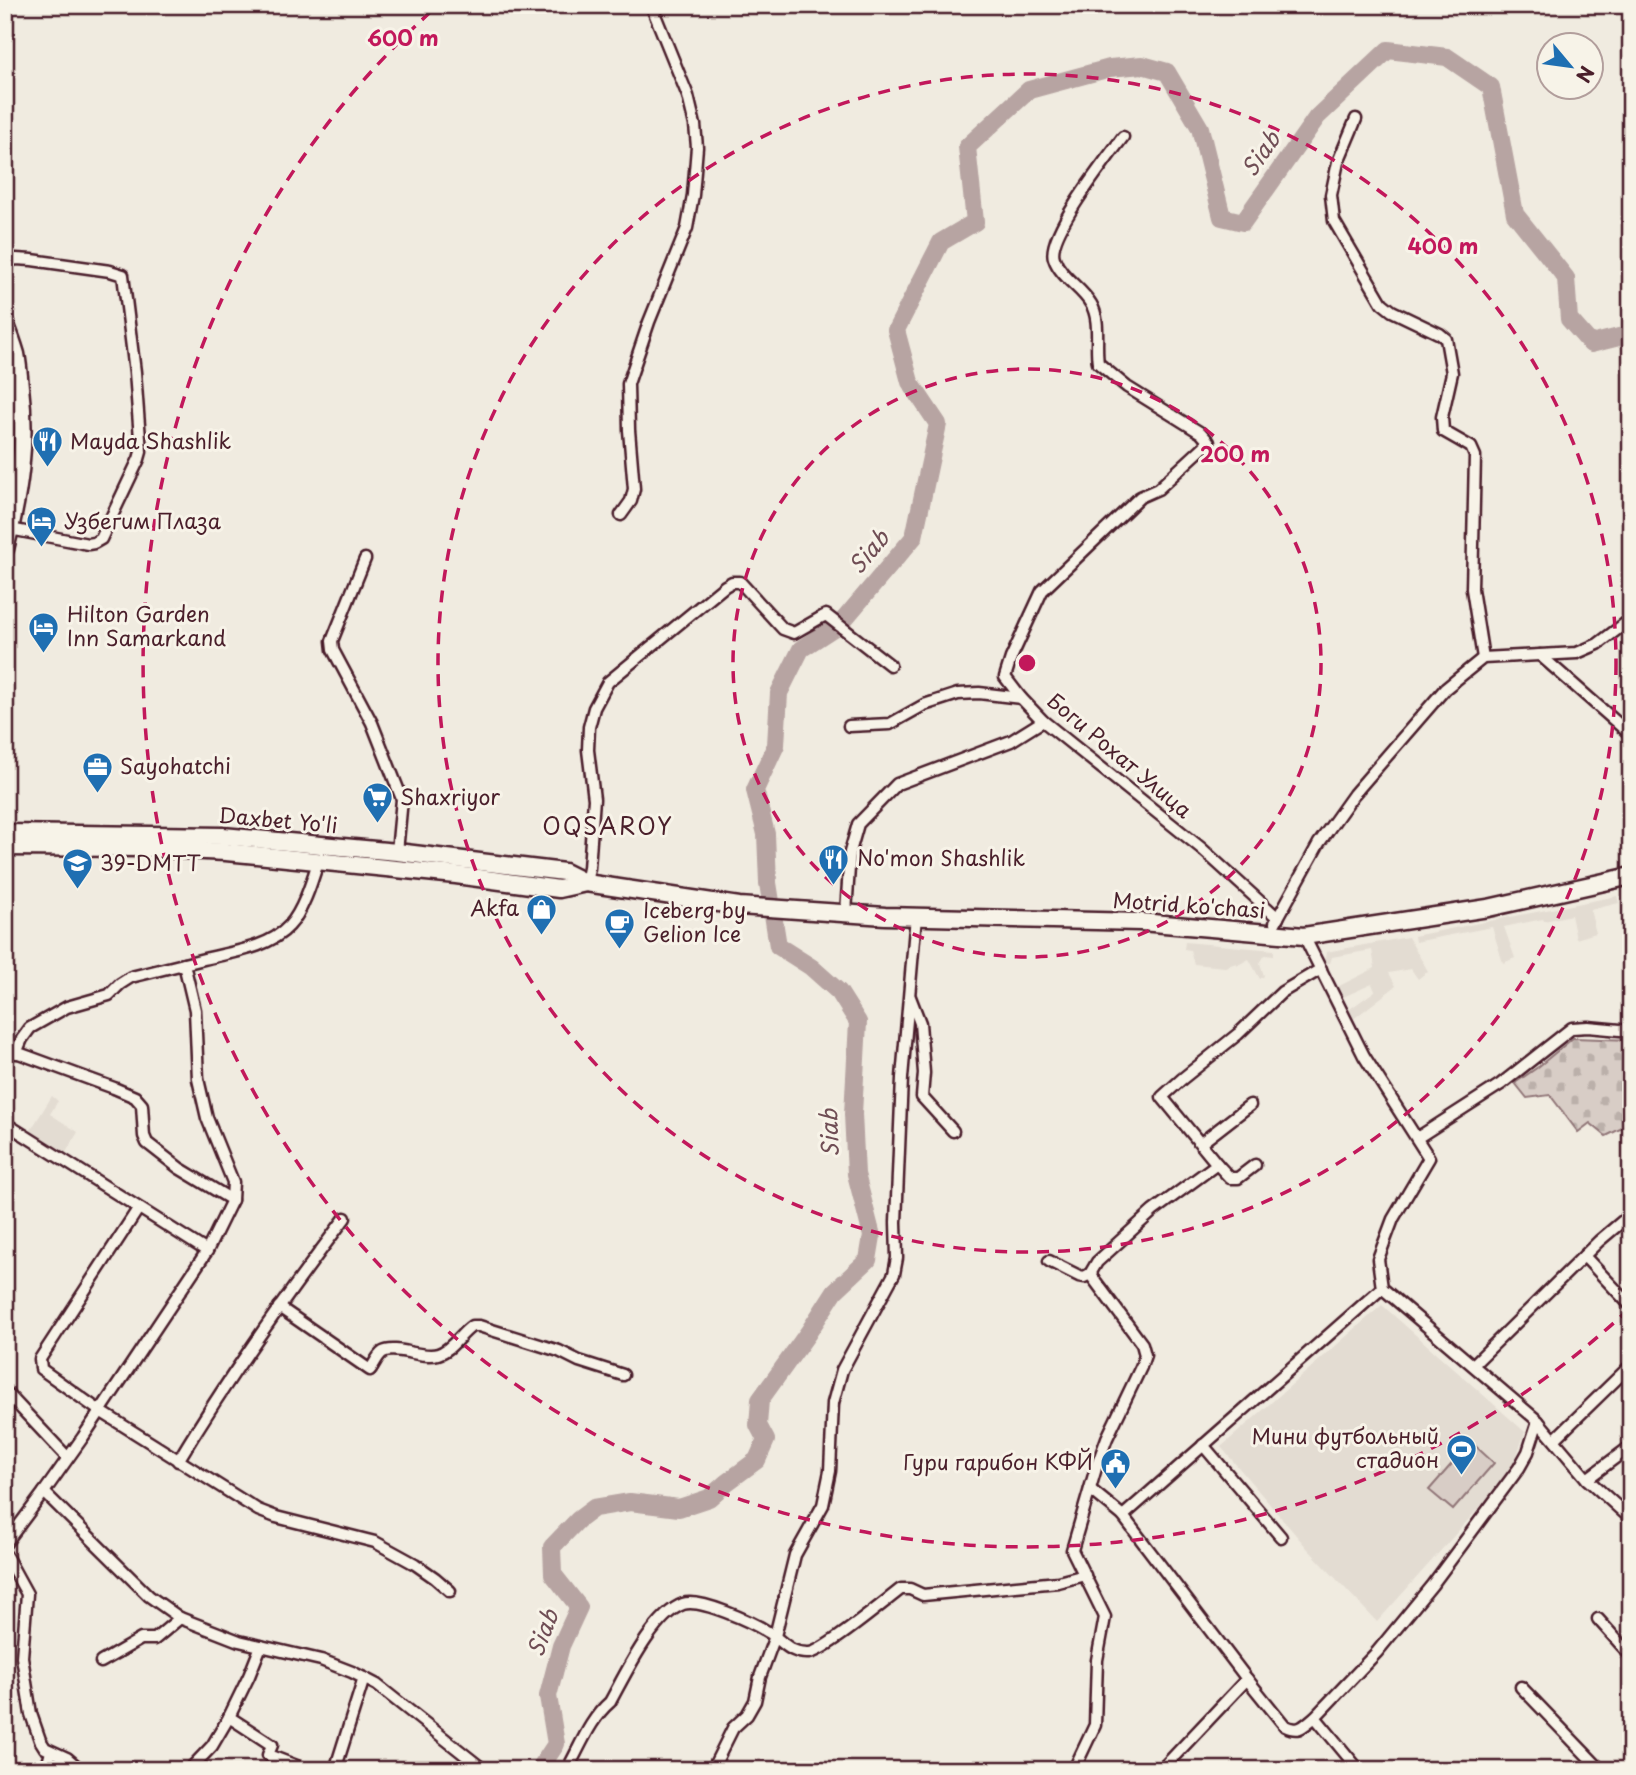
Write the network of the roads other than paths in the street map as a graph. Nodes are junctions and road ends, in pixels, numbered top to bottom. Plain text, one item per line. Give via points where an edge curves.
1 (651, 5) edge
2 (1356, 119) dead end
3 (1123, 137) dead end
4 (5, 263) edge
5 (5, 323) edge
6 (621, 515) dead end
7 (10, 529) junction
8 (5, 549) edge
9 (365, 559) dead end
10 (1631, 619) edge
11 (1540, 655) junction
12 (1483, 659) junction
13 (890, 665) dead end
14 (1021, 698) junction
15 (1043, 721) junction
16 (849, 726) dead end
17 (1631, 735) edge
18 (5, 833) edge
19 (5, 847) edge
20 (397, 852) junction
21 (317, 862) junction
22 (1631, 876) edge
23 (586, 883) junction
24 (740, 906) joint
25 (846, 913) junction
26 (916, 916) junction
27 (1278, 918) junction
28 (1270, 933) junction
29 (1304, 936) junction
30 (184, 964) junction
31 (1321, 969) junction
32 (909, 993) junction
33 (1631, 1031) edge
34 (5, 1048) edge
35 (16, 1053) junction
36 (1250, 1105) dead end
37 (5, 1123) edge
38 (953, 1131) dead end
39 (1417, 1138) junction
40 (1200, 1143) junction
41 (1217, 1164) junction
42 (1255, 1165) dead end
43 (232, 1200) junction
44 (138, 1209) junction
45 (1631, 1214) edge
46 (345, 1218) dead end
47 (207, 1251) junction
48 (1584, 1256) junction
49 (1049, 1261) dead end
50 (1090, 1274) junction
51 (1382, 1288) junction
52 (1631, 1306) edge
53 (279, 1307) junction
54 (1473, 1365) junction
55 (1631, 1365) edge
56 (623, 1375) dead end
57 (5, 1391) edge
58 (100, 1411) junction
59 (1538, 1421) junction
60 (1555, 1439) junction
61 (1203, 1445) junction
62 (1631, 1446) edge
63 (67, 1457) junction
64 (178, 1461) junction
65 (1587, 1479) junction
66 (1090, 1489) junction
67 (44, 1492) junction
68 (1123, 1516) junction
69 (1631, 1519) edge
70 (1281, 1537) dead end
71 (5, 1544) edge
72 (5, 1554) edge
73 (1085, 1575) junction
74 (450, 1591) dead end
75 (180, 1618) junction
76 (1598, 1619) dead end
77 (775, 1636) junction
78 (261, 1646) junction
79 (1631, 1657) edge
80 (101, 1662) dead end
81 (364, 1678) junction
82 (1247, 1679) junction
83 (1521, 1687) dead end
84 (229, 1717) junction
85 (1315, 1717) junction
86 (51, 1752) junction
87 (1631, 1764) edge
88 (192, 1767) dead end
89 (46, 1770) edge
90 (81, 1770) edge
91 (307, 1770) edge
92 (335, 1770) edge
93 (484, 1770) edge
94 (567, 1770) edge
95 (712, 1770) edge
96 (1072, 1770) edge
97 (1161, 1770) edge
98 (1359, 1770) edge
99 (1601, 1770) edge
100 (1623, 1770) edge

1 - 6 street via 688,96 697,147 687,228 628,384 634,489
2 - 12 street via 1338,162 1331,195 1334,221 1382,303 1446,340 1452,373 1443,431 1471,447 1475,456 1472,589
3 - 14 street, Боги Рохат Улица via 1075,202 1052,255 1095,312 1098,363 1209,442 1158,489 1140,497 1042,591 1005,677
4 - 7 street via 32,260 122,275 141,452 101,539 88,544
5 - 7 main road via 16,356 23,408 22,460
7 - 8 main road
9 - 20 street via 332,641 402,799
10 - 11 street via 1598,644 1577,653
11 - 12 street
11 - 17 street
12 - 27 street via 1445,689 1354,793 1319,843
13 - 23 street via 826,615 794,633 783,629 740,582 725,586 608,681 594,708 588,750 594,799
14 - 15 street, Боги Рохат Улица
14 - 16 street via 958,694 924,705 890,724
15 - 25 street via 1011,741 897,784 858,824 850,852
15 - 27 street, Боги Рохат Улица via 1201,848
18 - 20 main road, Daxbet Yo'li via 223,836
19 - 21 main road, Daxbet Yo'li via 226,852
20 - 23 main road, Daxbet Yo'li via 564,872
21 - 23 main road, Daxbet Yo'li via 559,889
21 - 30 street via 298,912 278,935 264,943
22 - 29 main road, Motrid ko'chasi via 1488,908
23 - 24 main road, Daxbet Yo'li
24 - 25 main road, Motrid ko'chasi
25 - 26 main road, Motrid ko'chasi
26 - 28 main road, Motrid ko'chasi via 1141,922
26 - 32 street
27 - 28 street
28 - 29 main road, Motrid ko'chasi
29 - 31 street
30 - 35 street via 131,978 109,995 49,1016 30,1028
30 - 43 street via 195,1010 198,1079 207,1118 233,1182
31 - 39 street via 1364,1056
31 - 40 street via 1282,992 1162,1097
32 - 38 street via 920,1023 922,1097
32 - 77 street via 894,1274 842,1370 833,1403 830,1471 823,1505 795,1555
33 - 39 street via 1572,1028 1491,1091
34 - 35 street
35 - 43 street via 135,1097 142,1105 147,1143
36 - 40 street
37 - 44 street
39 - 51 street via 1429,1158 1394,1219 1378,1259
40 - 41 street
41 - 42 street via 1230,1178 1238,1178
41 - 50 street via 1153,1212 1097,1262
43 - 47 street
44 - 47 street
44 - 58 street via 39,1363 44,1372
45 - 48 street
46 - 53 street
47 - 58 street
48 - 52 street
48 - 54 street
49 - 50 street via 1079,1276
50 - 66 street via 1142,1344 1145,1355 1107,1438
51 - 54 street
51 - 61 street
53 - 56 street via 370,1370 382,1353 436,1355 472,1326 479,1326
53 - 64 street
54 - 59 street
55 - 60 street
57 - 63 street
58 - 63 street
58 - 64 street
59 - 60 street
59 - 85 street via 1519,1468 1432,1585
60 - 65 street
61 - 68 street
61 - 70 street
62 - 65 street
63 - 67 street
64 - 74 street via 258,1510 376,1542
65 - 69 street
66 - 68 street
66 - 73 street via 1072,1550
67 - 71 street
67 - 75 street via 149,1596
68 - 82 street
72 - 86 street via 27,1594 22,1657 31,1714 44,1748
73 - 77 street via 1058,1582 923,1595 901,1589 829,1644 810,1653 793,1650
73 - 96 street via 1105,1617 1097,1660 1095,1725
75 - 78 street
75 - 80 street via 155,1639 141,1639
76 - 79 street
77 - 94 street via 708,1606 684,1603 650,1634
77 - 95 street via 755,1701 733,1728
78 - 81 street via 321,1660
78 - 84 street
81 - 92 street
81 - 93 street
82 - 85 street via 1285,1726 1299,1729
82 - 97 street
83 - 99 street
84 - 88 street via 212,1746
84 - 91 street via 272,1745 268,1755
85 - 98 street
86 - 89 street
86 - 90 street
87 - 100 street

